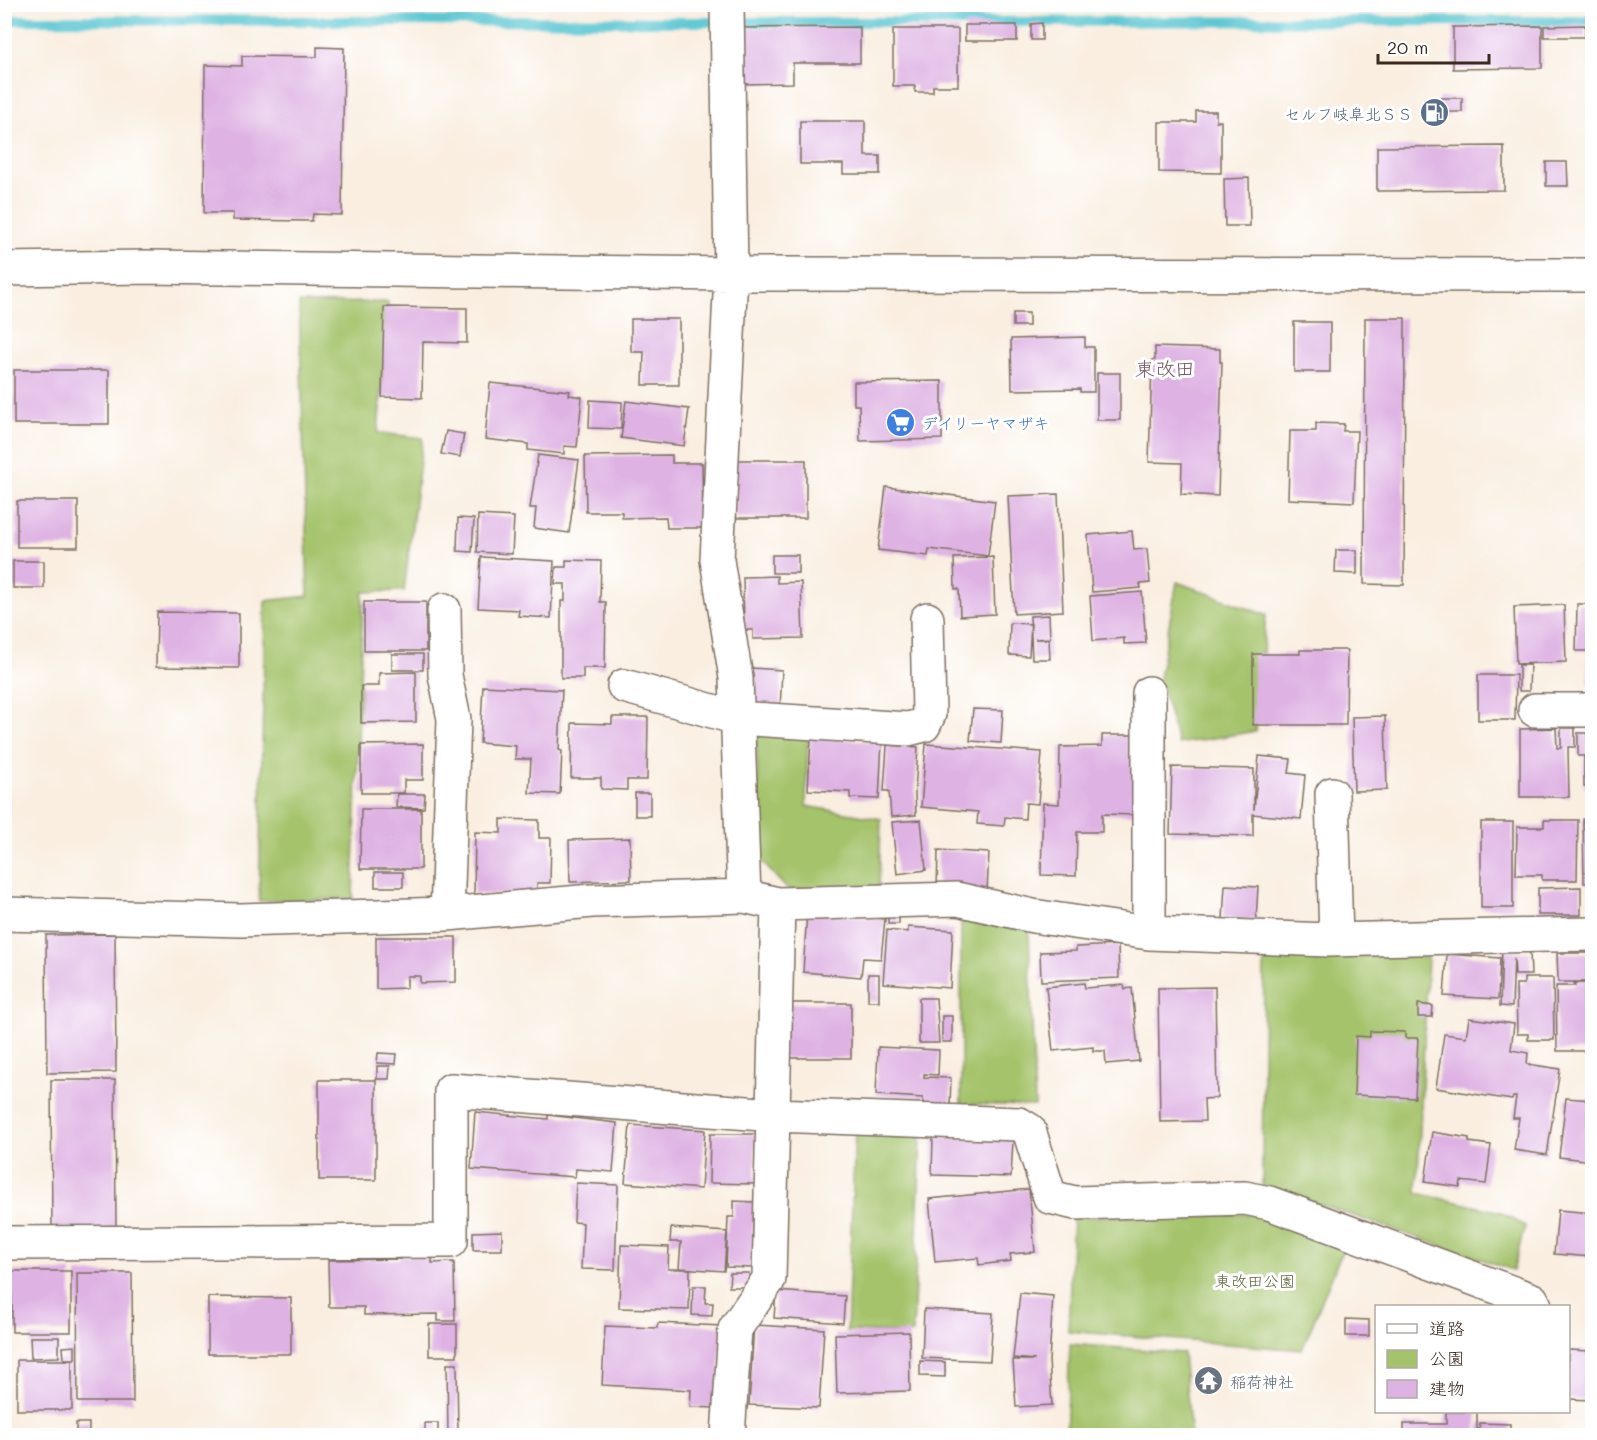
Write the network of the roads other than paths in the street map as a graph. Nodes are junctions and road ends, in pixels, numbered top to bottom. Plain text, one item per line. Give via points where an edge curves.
1 (727, 4) edge
2 (4, 269) edge
3 (731, 274) junction
4 (1593, 275) edge
5 (444, 610) dead end
6 (927, 619) dead end
7 (624, 686) dead end
8 (1149, 693) dead end
9 (1535, 710) dead end
10 (1593, 710) edge
11 (737, 718) junction
12 (1332, 794) dead end
13 (744, 896) junction
14 (778, 904) junction
15 (4, 914) edge
16 (447, 914) junction
17 (1149, 933) junction
18 (1593, 933) edge
19 (1336, 940) junction
20 (774, 1115) junction
21 (4, 1243) edge
22 (1534, 1305) edge
23 (728, 1436) edge

1 - 3 street
2 - 3 street
3 - 4 street
3 - 11 street via 717,560 736,678
5 - 16 street via 444,675 454,719
6 - 11 street via 929,714 924,725 908,729
7 - 11 street
8 - 17 street
9 - 10 street
11 - 13 street
12 - 19 street
13 - 14 street
13 - 16 street via 592,901
14 - 17 street via 957,900
14 - 20 street
15 - 16 street via 241,920
17 - 19 street
18 - 19 street
20 - 21 street via 451,1090 451,1241
20 - 22 street via 1019,1124 1029,1130 1050,1197 1075,1203 1245,1198 1269,1203 1532,1300
20 - 23 street via 770,1279 735,1329

